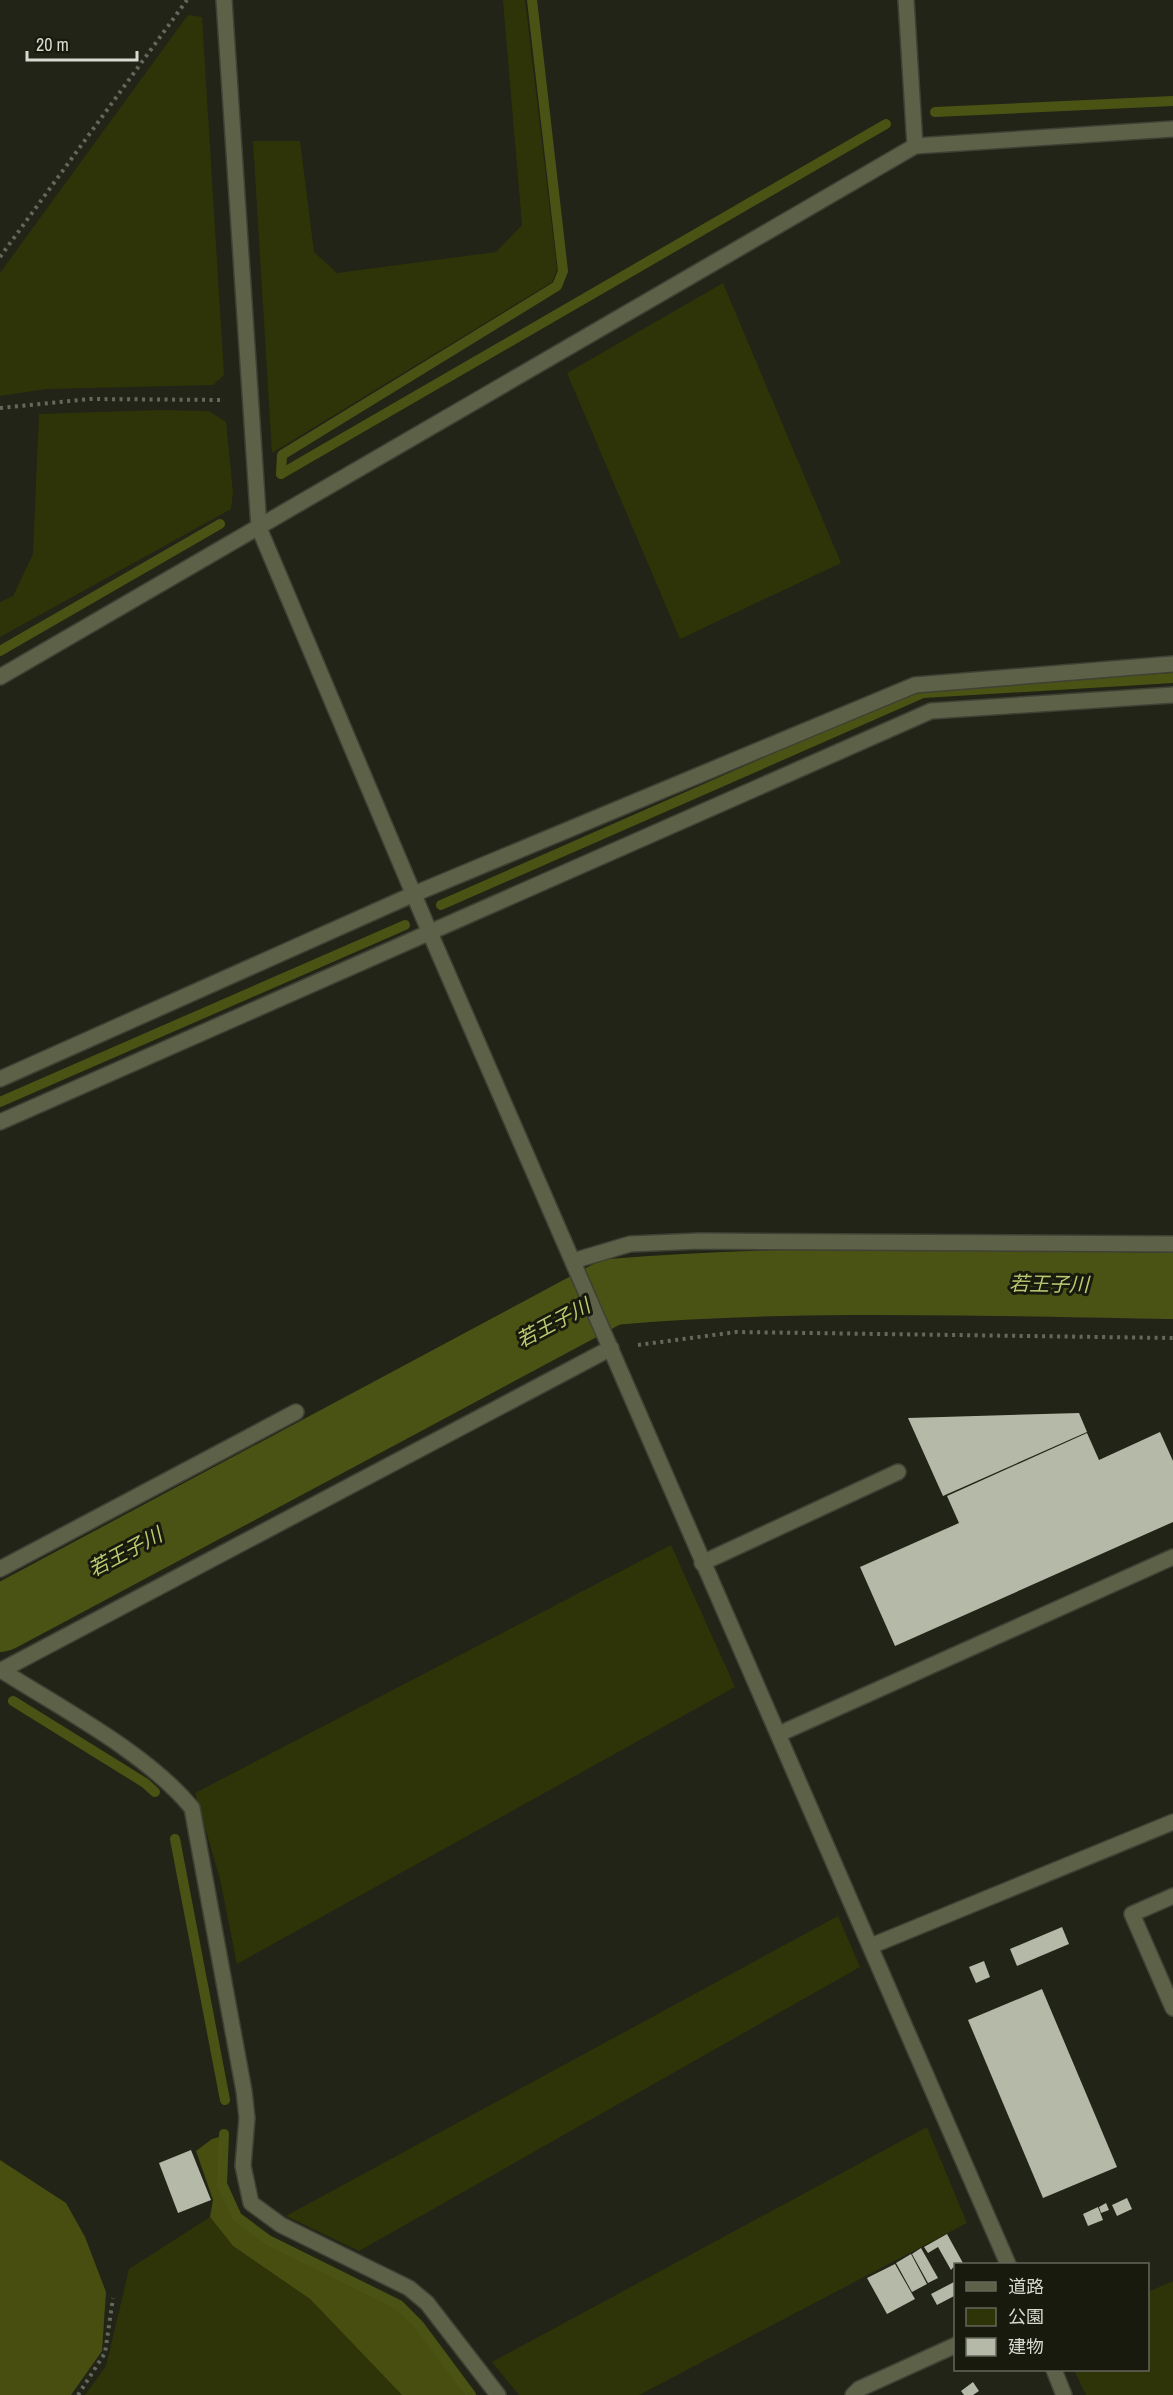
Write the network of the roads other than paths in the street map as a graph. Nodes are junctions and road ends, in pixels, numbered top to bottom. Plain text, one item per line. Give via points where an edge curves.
1 (224, 0) edge
2 (906, 0) edge
3 (1173, 129) edge
4 (915, 146) junction
5 (259, 528) junction
6 (1173, 664) edge
7 (0, 677) edge
8 (1173, 695) edge
9 (414, 894) junction
10 (430, 933) junction
11 (0, 1079) edge
12 (0, 1122) edge
13 (1173, 1244) edge
14 (576, 1268) junction
15 (608, 1343) junction
16 (296, 1412) dead end
17 (898, 1472) dead end
18 (1173, 1557) edge
19 (702, 1563) junction
20 (0, 1569) edge
21 (1, 1670) edge
22 (779, 1734) junction
23 (1173, 1822) edge
24 (1173, 1896) edge
25 (872, 1946) junction
26 (1173, 2008) edge
27 (1007, 2263) edge
28 (954, 2345) edge
29 (1053, 2371) edge
30 (498, 2395) edge
31 (853, 2395) edge
32 (1064, 2395) edge

1 - 5 street
2 - 4 street
3 - 4 street
4 - 5 street
5 - 7 street
5 - 9 street
6 - 9 street via 915,685
8 - 10 street via 931,711
9 - 10 street
9 - 11 street
10 - 12 street
10 - 14 street
13 - 14 street via 699,1241 630,1244
14 - 15 street
15 - 19 street
15 - 21 street
16 - 20 street
17 - 19 street
18 - 22 street
19 - 22 street
21 - 30 street via 150,1767 192,1808 244,2091 247,2118 243,2166 251,2203 281,2225 409,2288 428,2303
22 - 25 street
23 - 25 street
24 - 26 street via 1132,1914
25 - 27 street
28 - 31 street
29 - 32 street

